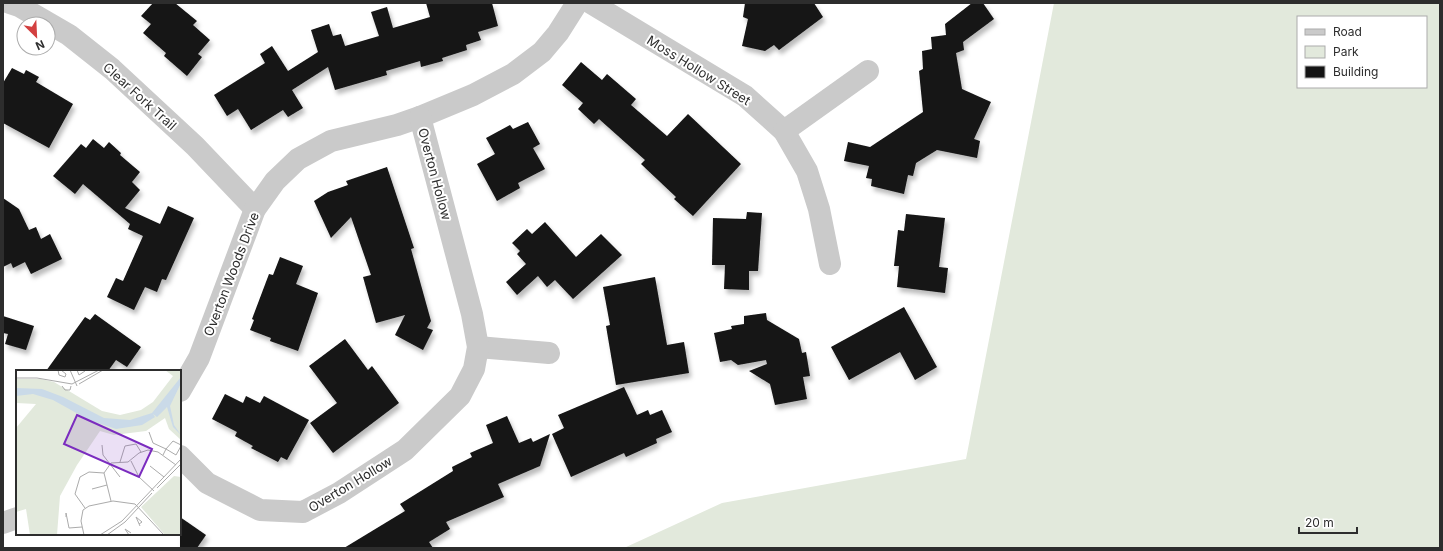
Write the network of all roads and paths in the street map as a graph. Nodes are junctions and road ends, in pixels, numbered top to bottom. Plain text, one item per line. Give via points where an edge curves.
1 (10, 3) edge
2 (577, 3) edge
3 (591, 3) edge
4 (868, 71) dead end
5 (420, 117) junction
6 (784, 131) junction
7 (255, 209) junction
8 (830, 264) dead end
9 (478, 347) junction
10 (549, 353) dead end
11 (181, 389) edge
12 (181, 457) edge
13 (16, 518) edge
14 (3, 523) edge

1 - 7 street, Clear Fork Trail via 69,35 112,69 195,146
2 - 5 street, Overton Woods Drive via 542,52 513,74 473,95
3 - 6 street, Moss Hollow Street via 745,96
4 - 6 street
5 - 7 street, Overton Woods Drive via 331,141 298,159 275,181
5 - 9 street, Overton Hollow via 472,314
6 - 8 street, Moss Hollow Street via 807,171 819,209
7 - 11 street, Overton Woods Drive via 199,358
9 - 10 street
9 - 12 street, Overton Hollow via 474,369 460,396 405,450 339,493 302,512 260,510 207,483
13 - 14 street

